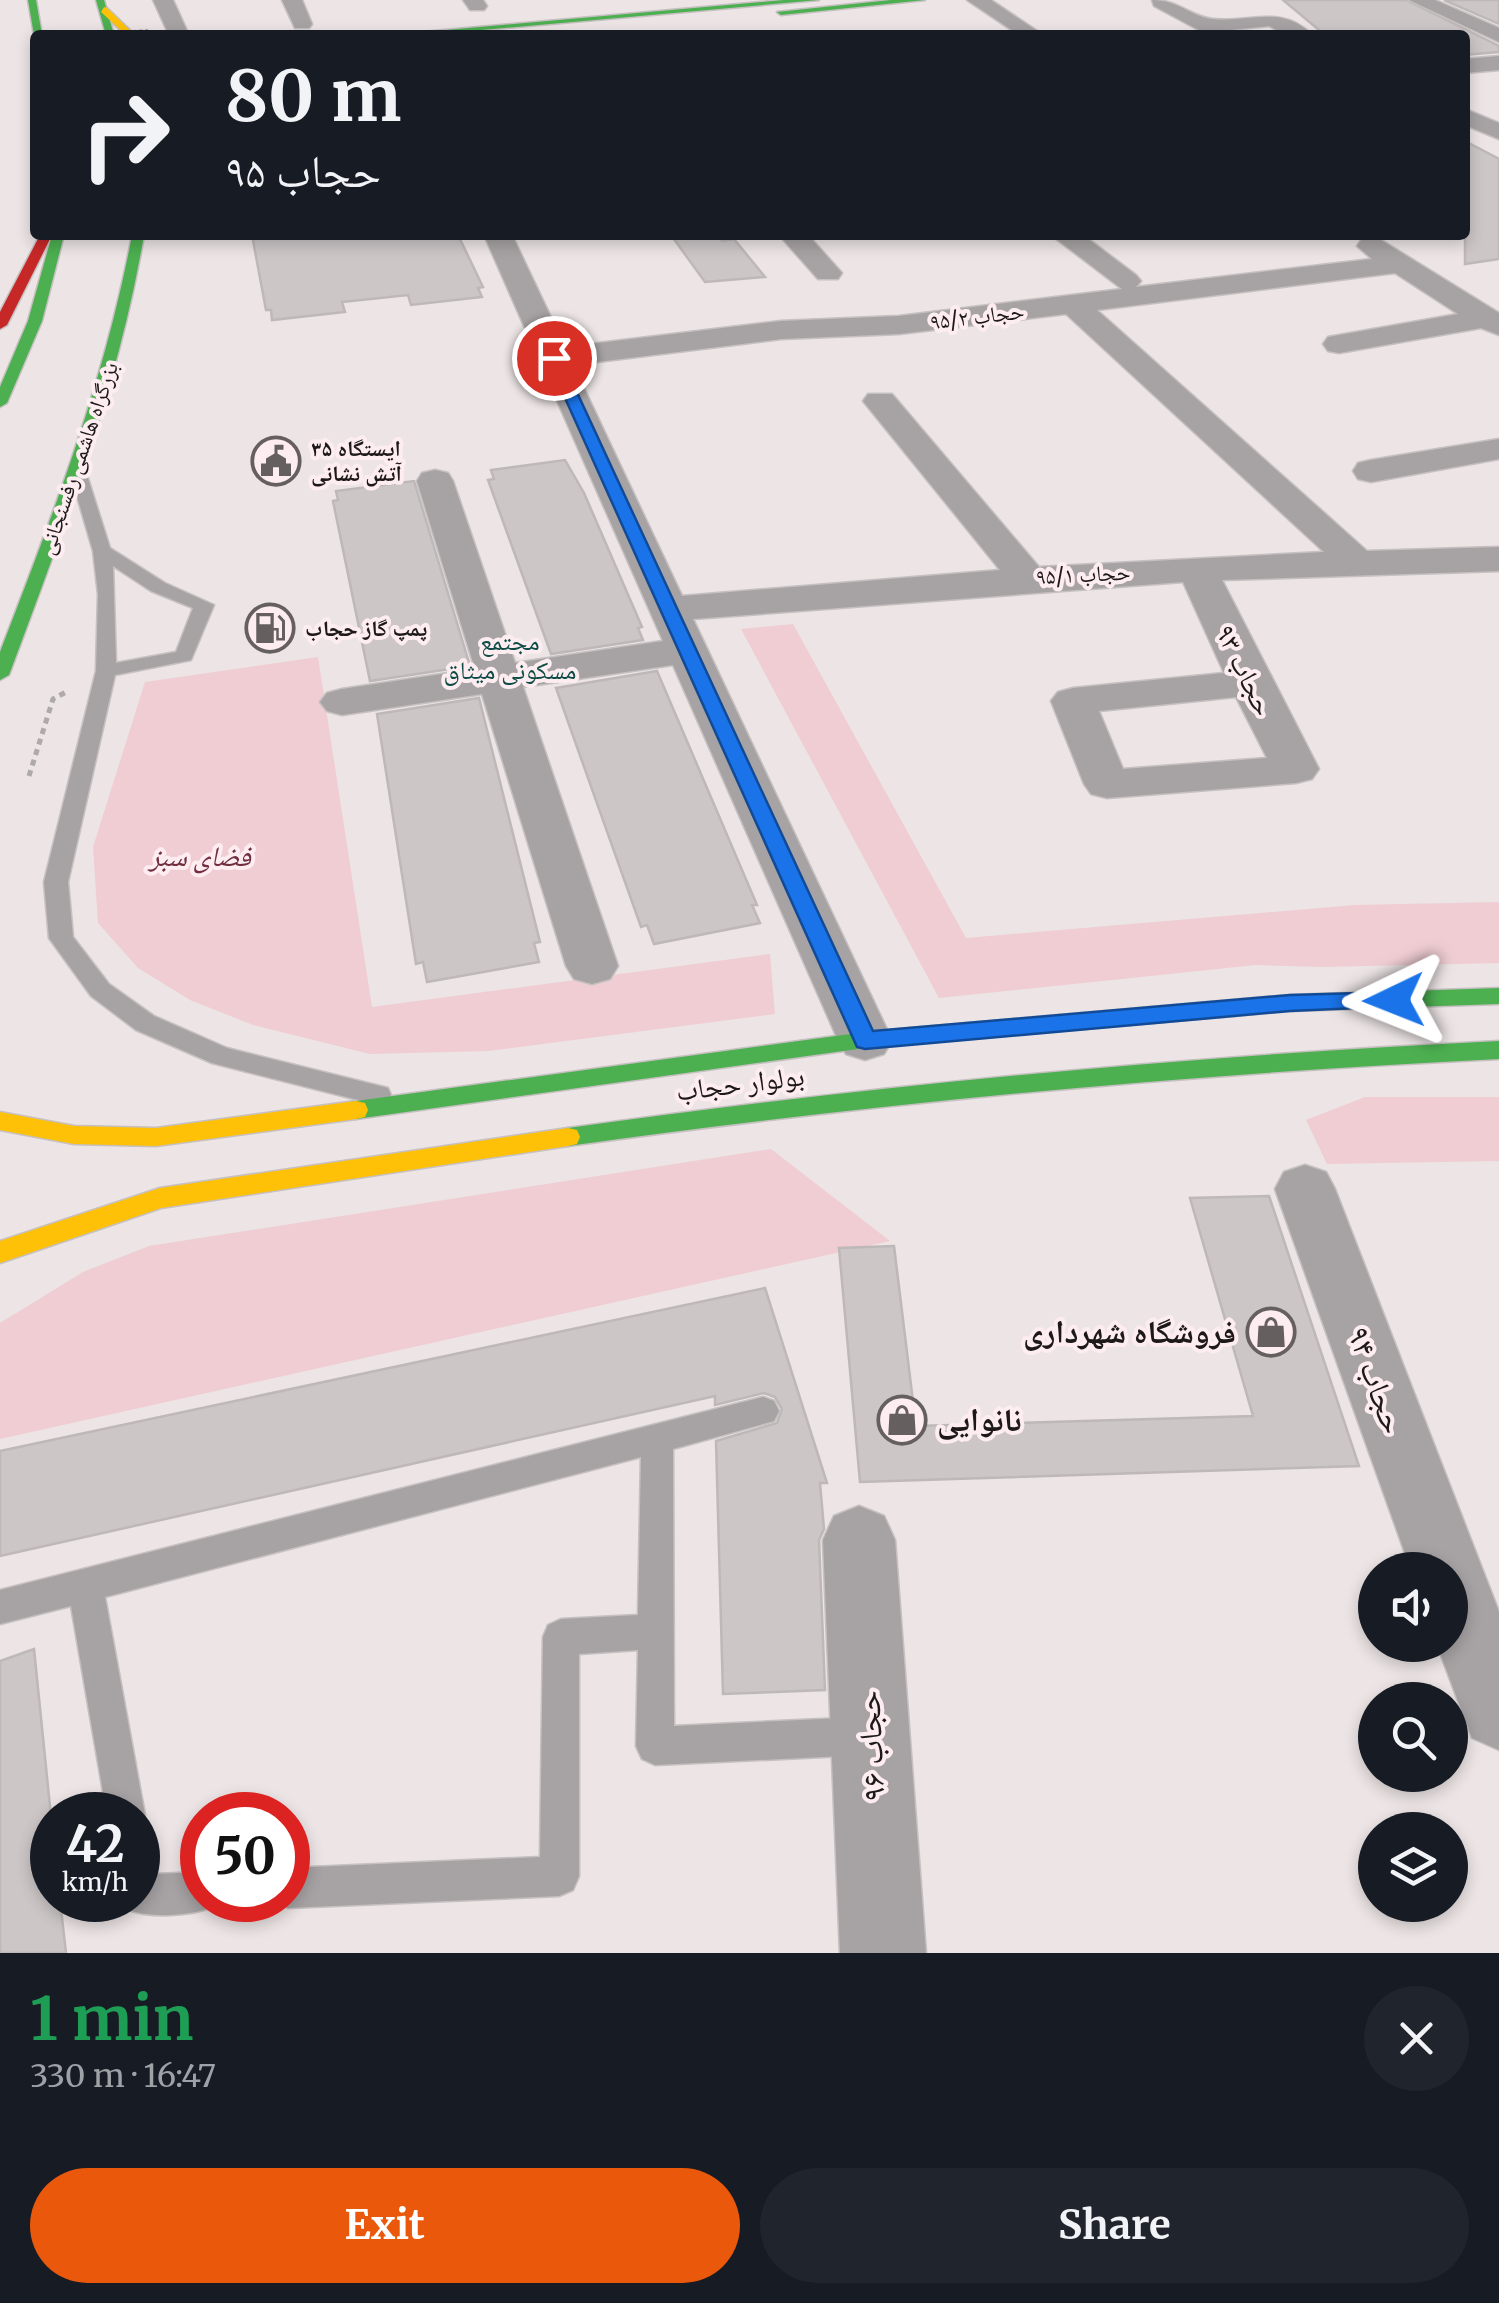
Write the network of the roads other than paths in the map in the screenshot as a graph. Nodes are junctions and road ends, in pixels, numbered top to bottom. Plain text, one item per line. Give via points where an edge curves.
1 (32, 0) edge
2 (163, 0) edge
3 (292, 0) edge
4 (815, 0) edge
5 (921, 0) edge
6 (977, 0) edge
7 (1161, 2) edge
8 (1409, 4) edge
9 (102, 5) edge
10 (386, 12) dead end
11 (302, 24) dead end
12 (37, 30) edge
13 (109, 30) edge
14 (137, 30) edge
15 (177, 30) edge
16 (395, 30) edge
17 (457, 30) edge
18 (572, 30) edge
19 (1025, 30) edge
20 (1216, 30) edge
21 (1292, 30) edge
22 (1453, 30) edge
23 (1499, 36) edge
24 (1470, 39) edge
25 (1499, 46) edge
26 (1499, 62) edge
27 (1470, 65) edge
28 (1499, 110) edge
29 (1470, 113) edge
30 (1470, 117) edge
31 (1499, 132) edge
32 (43, 240) edge
33 (57, 240) edge
34 (137, 240) edge
35 (500, 240) edge
36 (798, 240) edge
37 (1072, 240) edge
38 (1360, 240) edge
39 (1399, 264) junction
40 (828, 273) dead end
41 (1126, 281) dead end
42 (1484, 282) dead end
43 (1437, 288) junction
44 (1074, 305) junction
45 (1492, 322) edge
46 (0, 325) edge
47 (1338, 344) dead end
48 (554, 358) junction
49 (880, 401) dead end
50 (0, 403) edge
51 (1499, 448) edge
52 (77, 469) junction
53 (1371, 470) dead end
54 (435, 481) dead end
55 (102, 551) junction
56 (1499, 559) edge
57 (1356, 561) junction
58 (1197, 568) junction
59 (1026, 577) junction
60 (668, 609) junction
61 (687, 650) junction
62 (106, 671) junction
63 (0, 675) edge
64 (499, 679) junction
65 (1250, 683) junction
66 (342, 702) dead end
67 (592, 966) dead end
68 (1499, 996) edge
69 (865, 1040) junction
70 (1499, 1050) edge
71 (412, 1103) junction
72 (0, 1122) edge
73 (1306, 1189) dead end
74 (0, 1252) edge
75 (763, 1412) dead end
76 (657, 1438) junction
77 (859, 1540) dead end
78 (1440, 1552) edge
79 (85, 1585) junction
80 (0, 1607) edge
81 (1468, 1627) edge
82 (656, 1632) junction
83 (1499, 1711) edge
84 (870, 1736) junction
85 (122, 1792) edge
86 (310, 1887) edge
87 (883, 1953) edge

1 - 12 main road
2 - 15 street
3 - 11 street
4 - 17 main road
5 - 18 main road
6 - 19 street
7 - 20 street
8 - 22 street
8 - 23 street
9 - 13 main road
9 - 14 main road
10 - 16 main road
20 - 21 street via 1272,20
24 - 25 street
26 - 27 street
28 - 29 street
30 - 31 street
32 - 46 main road
33 - 50 main road via 34,321
34 - 52 main road, بزرگراه هاشمی رفسنجانی via 125,316
35 - 48 street
36 - 40 street
37 - 41 street
38 - 39 street
39 - 43 street
39 - 44 street, حجاب ۹۵/۲
42 - 43 street
43 - 45 street
44 - 48 street, حجاب ۹۵/۲
44 - 57 street
45 - 47 street
48 - 60 street
49 - 59 street
51 - 53 street
52 - 55 lane
52 - 63 main road, بزرگراه هاشمی رفسنجانی
54 - 64 street
55 - 62 lane
55 - 62 lane via 158,587 204,605 184,656
56 - 57 street, حجاب ۹۵/۱
57 - 58 street, حجاب ۹۵/۱
58 - 59 street, حجاب ۹۵/۱
58 - 65 street, حجاب ۹۳
59 - 60 street, حجاب ۹۵/۱
60 - 61 street
61 - 64 street
61 - 69 street
62 - 71 lane via 56,882 61,938 100,990 144,1023 222,1056
64 - 66 street
64 - 67 street
65 - 65 street, حجاب ۹۳ via 1073,701 1107,784 1296,769
68 - 69 main road, بولوار حجاب via 1290,1003
69 - 71 main road, بولوار حجاب
70 - 74 main road, بولوار حجاب via 1326,1057 746,1111 160,1198
71 - 72 main road, بولوار حجاب via 156,1137 74,1135
73 - 78 street, حجاب ۹۴
75 - 76 lane
76 - 79 lane
76 - 82 lane
77 - 84 street, حجاب ۹۶
79 - 80 lane
79 - 85 lane
81 - 83 street
82 - 84 lane via 655,1746
82 - 86 lane via 561,1637 558,1876
84 - 87 street, حجاب ۹۶

